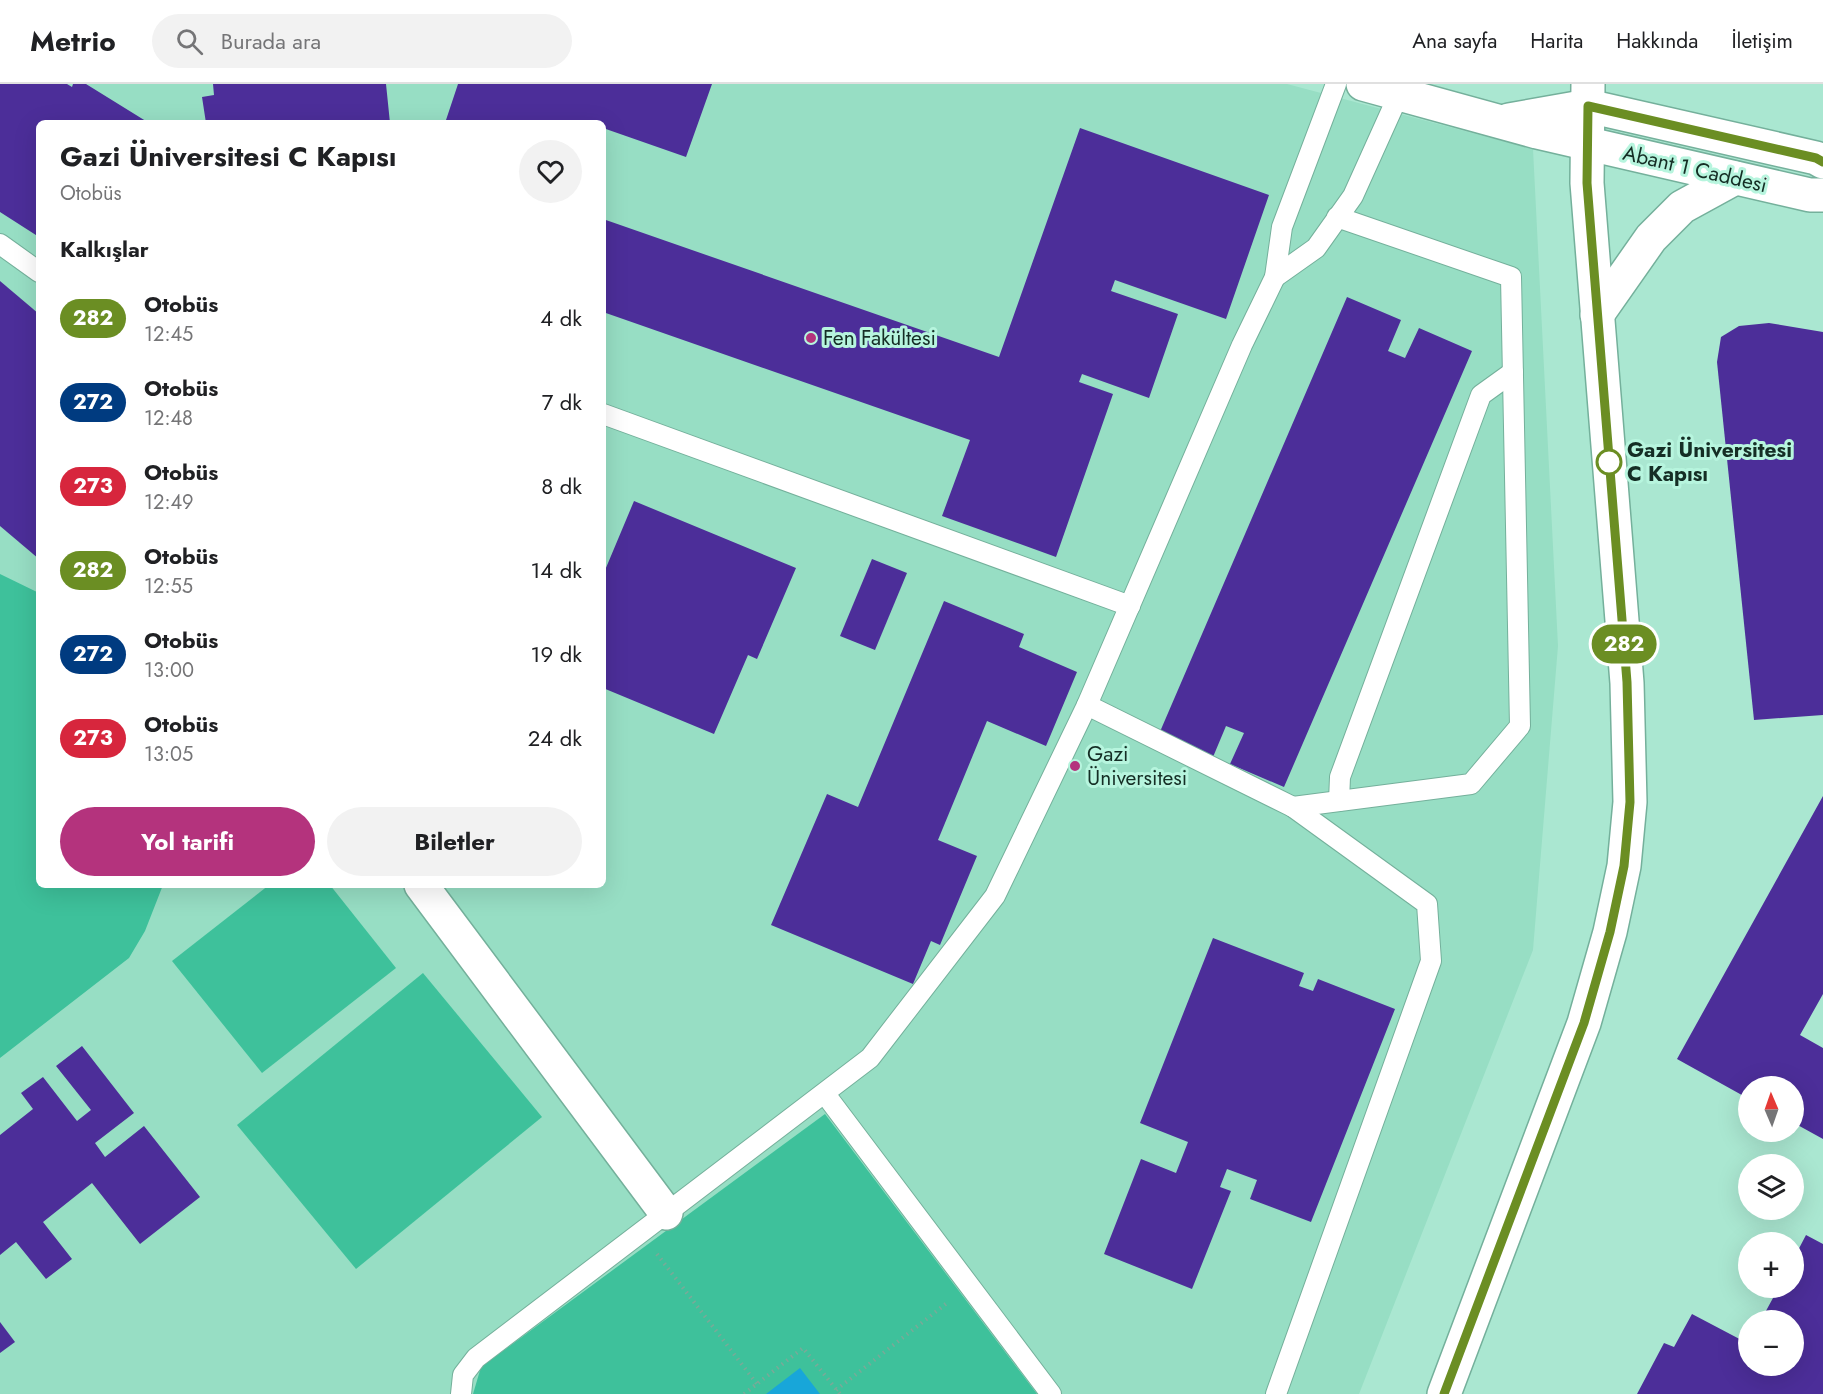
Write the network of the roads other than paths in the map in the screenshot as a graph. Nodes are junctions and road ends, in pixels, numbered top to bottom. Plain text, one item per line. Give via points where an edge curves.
1 (1336, 84) edge
2 (1363, 84) edge
3 (1399, 94) junction
4 (1588, 95) edge
5 (1498, 122) junction
6 (1587, 145) junction
7 (1823, 162) edge
8 (1735, 178) junction
9 (1823, 195) edge
10 (1337, 217) junction
11 (0, 244) edge
12 (36, 270) edge
13 (1275, 277) junction
14 (1597, 315) junction
15 (1513, 372) junction
16 (606, 415) edge
17 (1130, 606) junction
18 (1087, 705) junction
19 (1339, 801) junction
20 (1293, 807) junction
21 (423, 888) edge
22 (825, 1094) junction
23 (666, 1213) junction
24 (461, 1394) edge
25 (1051, 1394) edge
26 (1276, 1394) edge
27 (1444, 1394) edge

1 - 13 lane via 1282,227
2 - 3 street, Abant 1 Caddesi
3 - 5 street, Abant 1 Caddesi
3 - 10 lane via 1353,196
4 - 5 street, Abant 1 Caddesi
4 - 6 street
4 - 7 street, Abant 1 Caddesi
5 - 6 street, Abant 1 Caddesi
6 - 8 street, Abant 1 Caddesi
6 - 14 street
8 - 9 street, Abant 1 Caddesi
8 - 14 street via 1682,207 1651,238
10 - 13 lane via 1316,248
10 - 15 lane via 1511,277
11 - 12 lane
13 - 17 lane
14 - 27 street via 1627,682 1630,802 1624,866 1584,1023
15 - 19 lane via 1481,395 1340,777
15 - 19 lane via 1520,726 1471,784
16 - 17 lane
17 - 18 lane
18 - 20 lane
18 - 22 lane via 995,896 870,1058
19 - 20 lane
20 - 26 lane via 1427,904 1431,961
21 - 23 street
22 - 23 lane
22 - 25 lane
23 - 24 lane via 476,1358 463,1375

